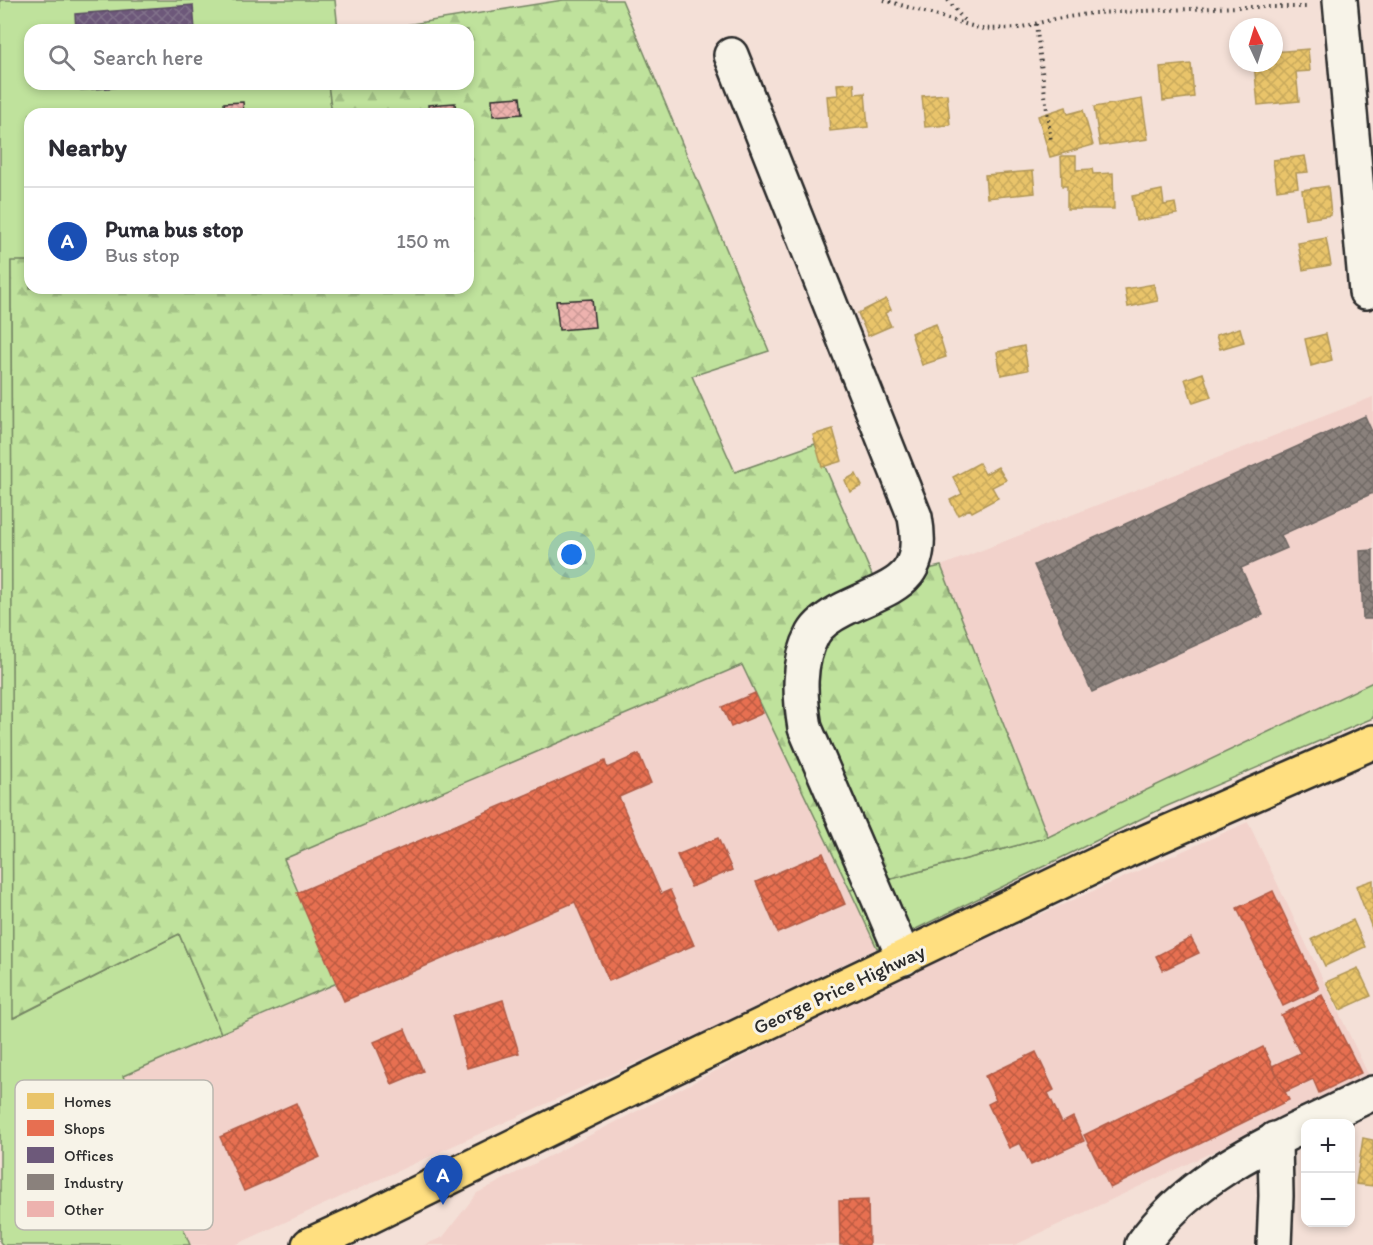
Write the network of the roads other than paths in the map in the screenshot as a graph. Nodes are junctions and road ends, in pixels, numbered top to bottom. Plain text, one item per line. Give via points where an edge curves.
1 (1340, 4) edge
2 (731, 55) dead end
3 (1366, 292) dead end
4 (1373, 742) edge
5 (904, 958) junction
6 (1373, 1093) edge
7 (1318, 1119) edge
8 (1301, 1127) edge
9 (1275, 1139) junction
10 (309, 1245) edge
11 (1142, 1245) edge
12 (1274, 1245) edge

1 - 3 street
2 - 5 street via 915,517 919,538 916,558 904,579 830,616 813,634 802,662 800,700 805,728
4 - 5 main road, George Price Highway via 1125,851
5 - 10 main road, George Price Highway
6 - 7 street
8 - 9 street
9 - 11 street via 1190,1192 1155,1226
9 - 12 street

